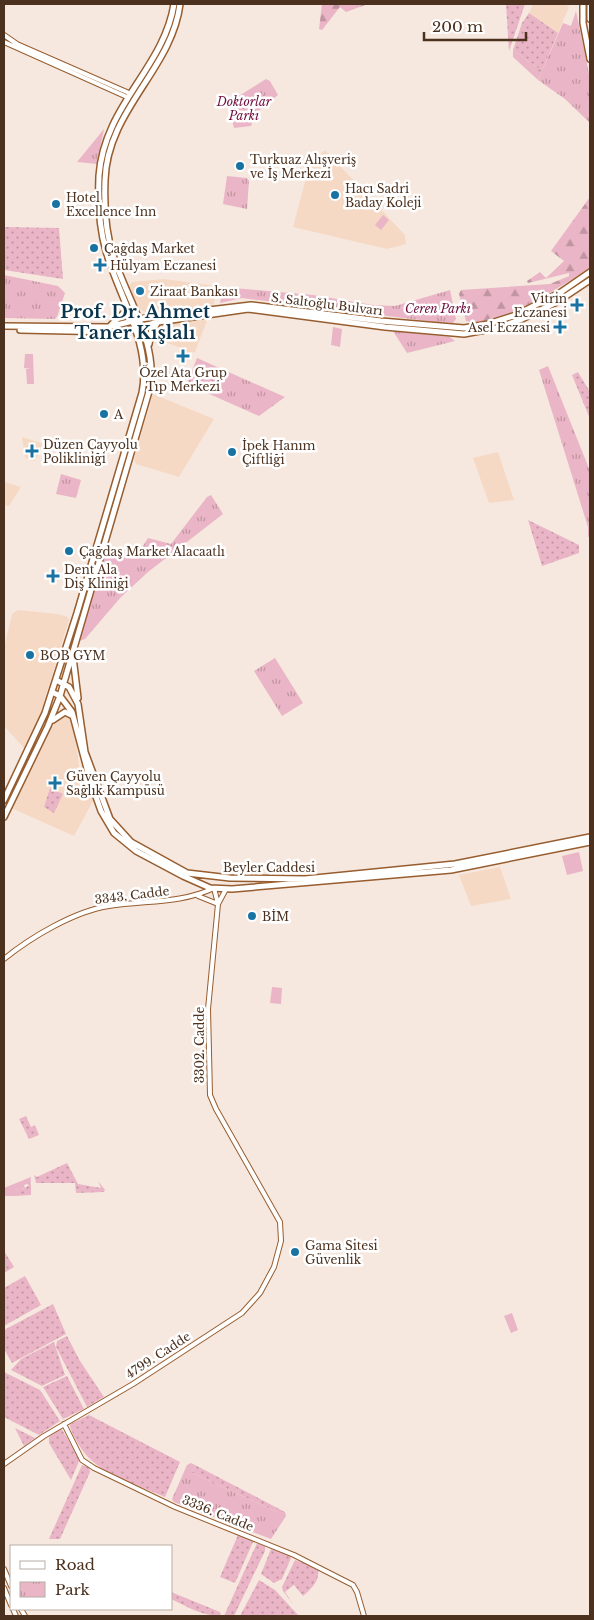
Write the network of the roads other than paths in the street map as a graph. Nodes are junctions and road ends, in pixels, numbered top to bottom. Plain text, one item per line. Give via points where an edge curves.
1 (174, 4) edge
2 (180, 4) edge
3 (583, 4) edge
4 (590, 6) edge
5 (590, 19) edge
6 (5, 40) edge
7 (590, 59) edge
8 (71, 68) junction
9 (69, 72) junction
10 (128, 95) junction
11 (134, 97) junction
12 (590, 272) edge
13 (590, 280) edge
14 (127, 310) junction
15 (138, 320) junction
16 (132, 322) junction
17 (158, 322) junction
18 (108, 327) junction
19 (4, 328) edge
20 (142, 328) junction
21 (134, 330) junction
22 (148, 344) junction
23 (72, 652) junction
24 (56, 680) junction
25 (64, 684) junction
26 (52, 692) junction
27 (60, 696) junction
28 (80, 709) junction
29 (74, 716) junction
30 (48, 726) junction
31 (4, 800) edge
32 (4, 817) edge
33 (590, 837) edge
34 (590, 842) edge
35 (553, 847) junction
36 (523, 853) junction
37 (221, 878) junction
38 (214, 888) junction
39 (226, 890) junction
40 (198, 896) junction
41 (218, 904) junction
42 (4, 959) edge
43 (282, 1229) joint
44 (64, 1424) junction
45 (4, 1464) edge
46 (4, 1569) edge
47 (10, 1584) edge
48 (4, 1588) edge
49 (10, 1603) edge
50 (364, 1616) edge

1 - 10 main road via 163,42
2 - 11 main road via 169,40
3 - 7 main road
4 - 5 main road
6 - 8 street
6 - 9 street
8 - 9 street
8 - 10 street
9 - 10 street
10 - 11 main road
10 - 14 main road via 104,150 99,192 105,248
11 - 15 main road via 110,146 105,199 110,246
12 - 15 main road, S. Saltoğlu Bulvarı via 562,292 516,315 471,327 389,322 251,304
13 - 17 main road, S. Saltoğlu Bulvarı via 557,302 520,320 464,334 248,310
14 - 16 main road
14 - 18 main road
15 - 16 main road, S. Saltoğlu Bulvarı
15 - 20 main road
16 - 18 main road, S. Saltoğlu Bulvarı
16 - 21 main road
17 - 20 main road, S. Saltoğlu Bulvarı
17 - 22 main road
18 - 19 main road, S. Saltoğlu Bulvarı
19 - 21 main road, S. Saltoğlu Bulvarı
20 - 21 main road, S. Saltoğlu Bulvarı
20 - 22 main road
21 - 24 main road via 144,359 142,393
22 - 23 main road via 152,366 150,388
23 - 25 main road
23 - 28 main road
24 - 25 main road
24 - 26 main road
25 - 27 main road
25 - 28 main road, Beyler Caddesi via 72,691
26 - 27 main road
26 - 31 main road via 34,739
27 - 29 main road, Beyler Caddesi
27 - 30 main road
28 - 37 main road, Beyler Caddesi via 89,765 102,802 118,830 131,842 182,870 198,876
29 - 30 main road via 60,713
29 - 38 main road, Beyler Caddesi via 90,780 101,811 114,833 144,856
30 - 32 main road
33 - 35 main road, Beyler Caddesi
34 - 35 main road, Beyler Caddesi
35 - 36 main road, Beyler Caddesi
36 - 37 main road, Beyler Caddesi via 455,864 289,880
36 - 39 main road, Beyler Caddesi via 451,870
37 - 38 main road via 215,880
37 - 39 main road via 227,881
38 - 39 main road, Beyler Caddesi
38 - 40 street, 3343. Cadde
38 - 41 street, 3302. Cadde
39 - 41 street, 3302. Cadde
40 - 41 street
40 - 42 street, 3343. Cadde via 89,911 55,926
41 - 43 street, 3302. Cadde via 208,1009 210,1095 274,1208
43 - 44 street, 4799. Cadde via 279,1253 270,1277 247,1308 133,1384
44 - 45 street, 4799. Cadde
44 - 50 street, 3336. Cadde via 82,1460 94,1468 175,1507 271,1545 346,1580 356,1588
46 - 47 street
48 - 49 street

